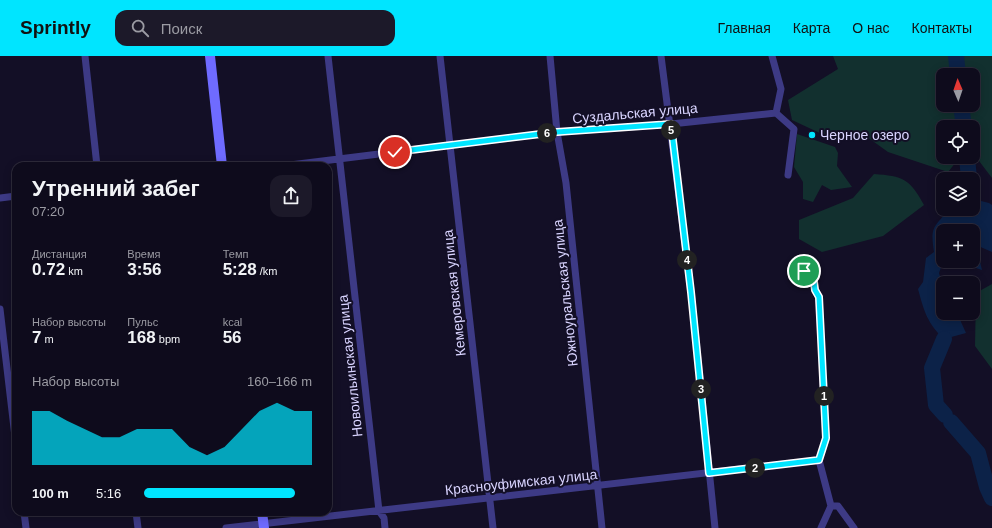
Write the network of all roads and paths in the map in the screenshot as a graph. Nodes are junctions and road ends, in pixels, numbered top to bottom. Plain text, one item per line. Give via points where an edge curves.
1 (85, 56) edge
2 (210, 56) edge
3 (328, 56) edge
4 (440, 56) edge
5 (550, 56) edge
6 (661, 56) edge
7 (772, 56) edge
8 (776, 113) junction
9 (671, 124) junction
10 (557, 132) junction
11 (450, 146) junction
12 (340, 158) junction
13 (97, 162) edge
14 (222, 162) edge
15 (311, 162) edge
16 (788, 176) dead end
17 (12, 196) edge
18 (0, 198) edge
19 (804, 271) dead end
20 (0, 309) edge
21 (12, 411) edge
22 (819, 460) junction
23 (709, 473) junction
24 (598, 486) junction
25 (490, 498) junction
26 (831, 506) junction
27 (380, 511) junction
28 (24, 516) edge
29 (136, 516) edge
30 (263, 516) edge
31 (264, 526) edge
32 (26, 528) edge
33 (138, 528) edge
34 (226, 528) edge
35 (385, 528) edge
36 (493, 528) edge
37 (602, 528) edge
38 (715, 528) edge
39 (821, 528) edge
40 (854, 528) edge

1 - 13 street
2 - 14 main road
3 - 12 street, Новоильинская улица
4 - 11 street, Кемеровская улица
5 - 10 street, Южноуральская улица
6 - 9 street
7 - 8 street via 781,88
8 - 9 street, Суздальская улица
8 - 16 street via 794,129
9 - 10 street, Суздальская улица
9 - 23 street
10 - 11 street, Суздальская улица
10 - 24 street, Южноуральская улица via 565,177
11 - 12 street, Суздальская улица
11 - 25 street, Кемеровская улица
12 - 15 street, Суздальская улица
12 - 27 street, Новоильинская улица
17 - 18 street
19 - 22 street via 814,282 819,297 826,438
20 - 21 street
22 - 23 street, Красноуфимская улица
22 - 26 street
23 - 24 street, Красноуфимская улица
23 - 38 street
24 - 25 street, Красноуфимская улица
24 - 37 street, Южноуральская улица
25 - 27 street, Красноуфимская улица
25 - 36 street, Кемеровская улица
26 - 39 street
26 - 40 street via 838,506
27 - 31 street, Красноуфимская улица
27 - 35 street, Новоильинская улица
28 - 32 street
29 - 33 street
30 - 31 main road
31 - 34 street, Красноуфимская улица

